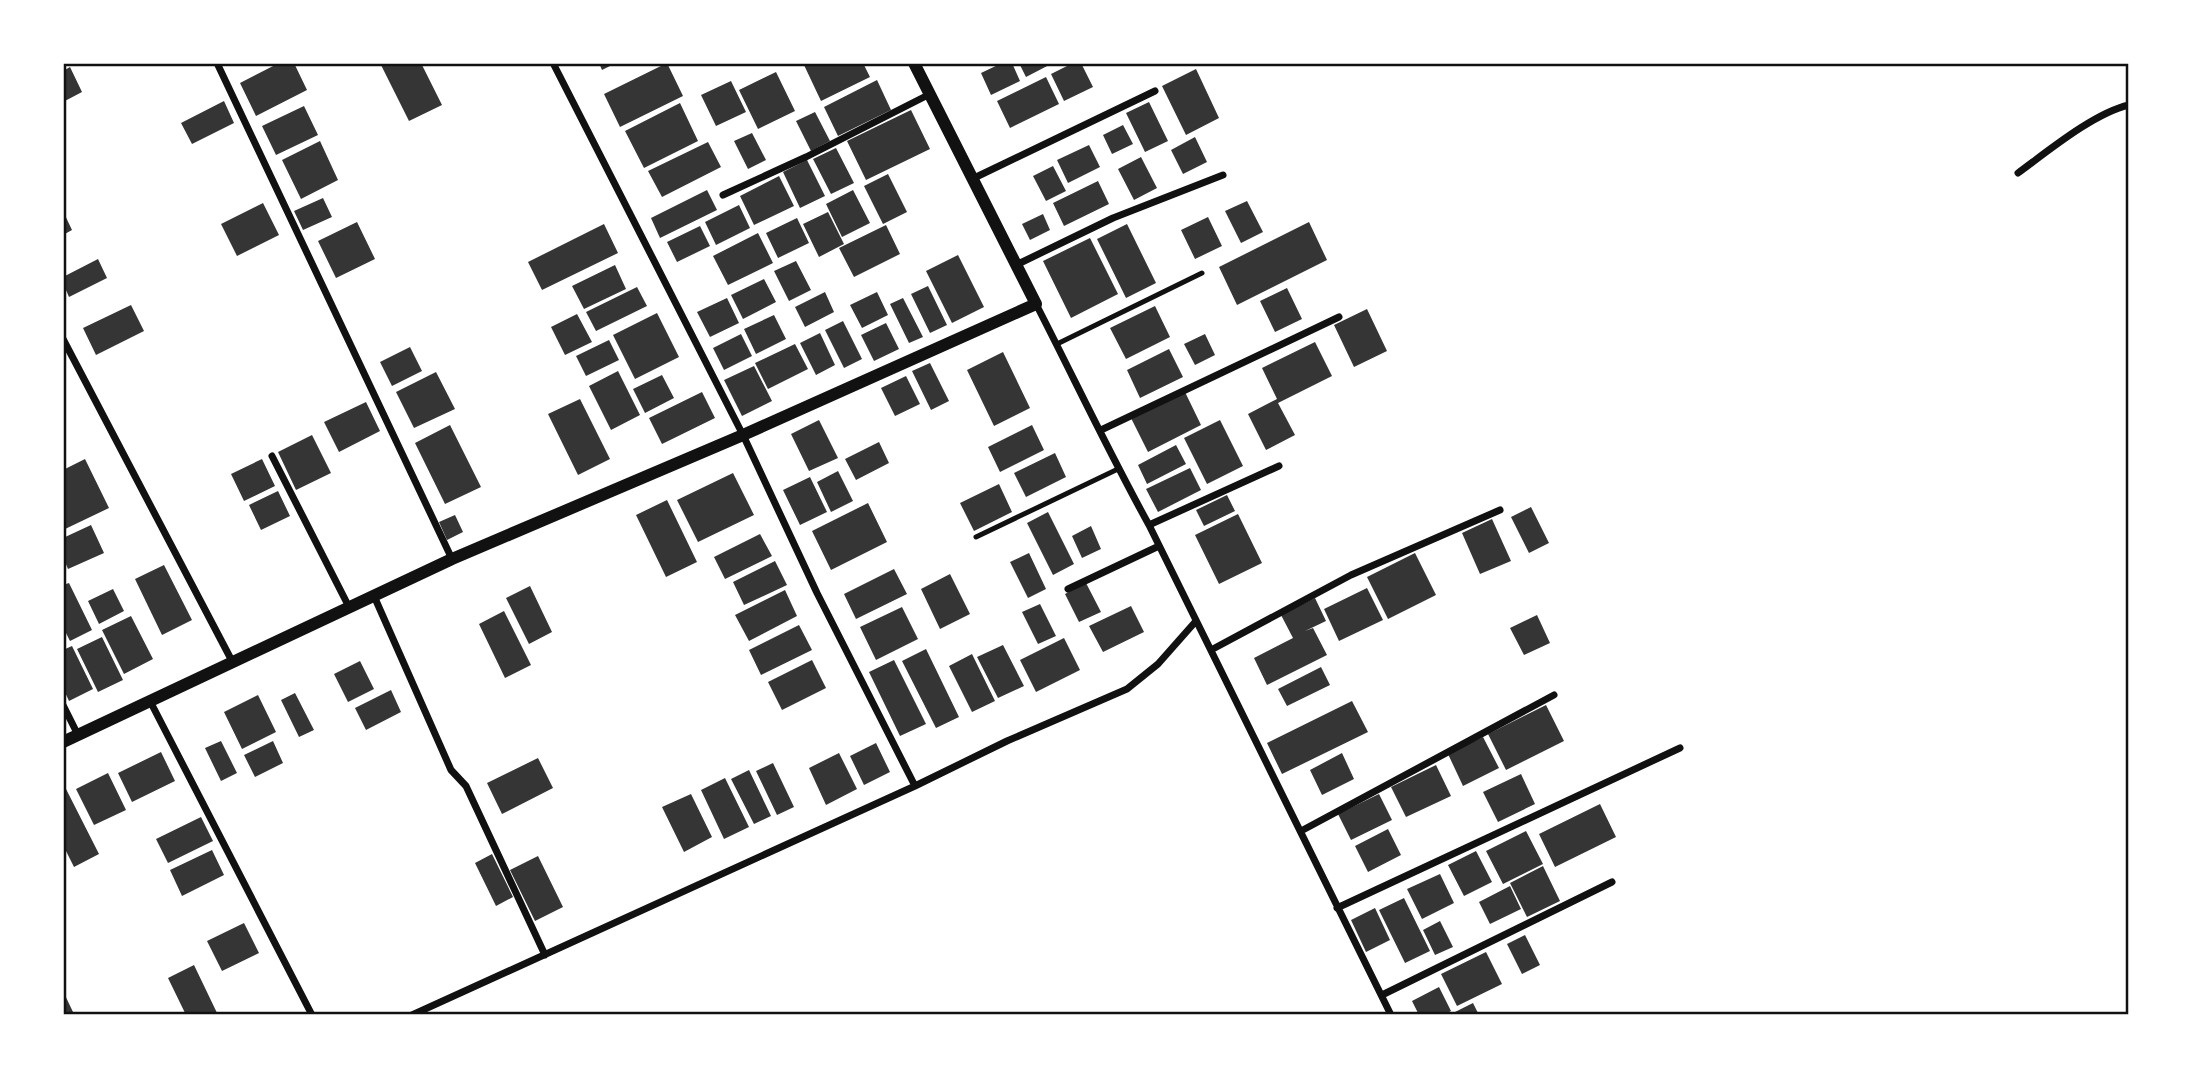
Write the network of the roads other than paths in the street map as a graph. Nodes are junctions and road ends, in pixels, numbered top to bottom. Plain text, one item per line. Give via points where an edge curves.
1 (217, 63) edge
2 (554, 63) edge
3 (914, 63) edge
4 (1155, 92) dead end
5 (930, 94) junction
6 (2129, 105) edge
7 (2018, 173) dead end
8 (1223, 175) dead end
9 (972, 179) junction
10 (723, 195) dead end
11 (1016, 265) junction
12 (1202, 273) dead end
13 (1036, 304) junction
14 (1339, 317) dead end
15 (63, 339) edge
16 (1057, 344) junction
17 (1101, 430) junction
18 (743, 435) junction
19 (272, 456) dead end
20 (1279, 466) dead end
21 (1118, 469) junction
22 (1500, 510) dead end
23 (1149, 525) junction
24 (976, 537) dead end
25 (1159, 546) junction
26 (452, 559) junction
27 (1068, 589) dead end
28 (374, 596) junction
29 (349, 607) junction
30 (1196, 621) junction
31 (1212, 650) junction
32 (232, 661) junction
33 (1554, 695) dead end
34 (150, 701) junction
35 (63, 705) edge
36 (78, 735) junction
37 (63, 742) edge
38 (1680, 748) dead end
39 (915, 786) junction
40 (1301, 831) junction
41 (1612, 882) dead end
42 (1337, 908) junction
43 (545, 955) junction
44 (1381, 995) junction
45 (312, 1015) edge
46 (412, 1015) edge
47 (1391, 1015) edge

1 - 26 street
2 - 18 street
3 - 5 street
4 - 9 street
5 - 9 street
5 - 10 street
6 - 7 street via 2105,114
8 - 11 street via 1135,209
9 - 11 street
11 - 13 street
12 - 16 lane
13 - 16 street
13 - 18 street
14 - 17 street
15 - 32 street
16 - 17 street
17 - 21 street
18 - 26 street
18 - 39 street
19 - 29 street
20 - 23 street
21 - 23 street
21 - 24 lane
22 - 31 street via 1351,575
23 - 25 street
25 - 27 street
25 - 30 street
26 - 28 street
28 - 29 street
28 - 43 street via 451,770 466,786
29 - 32 street
30 - 31 street
30 - 39 street via 1157,664 1126,689
31 - 40 street
32 - 34 street
33 - 40 street
34 - 36 street
34 - 45 street
35 - 36 street
36 - 37 street
38 - 42 street
39 - 43 street
40 - 42 street
41 - 44 street
42 - 44 street
43 - 46 street
44 - 47 street

